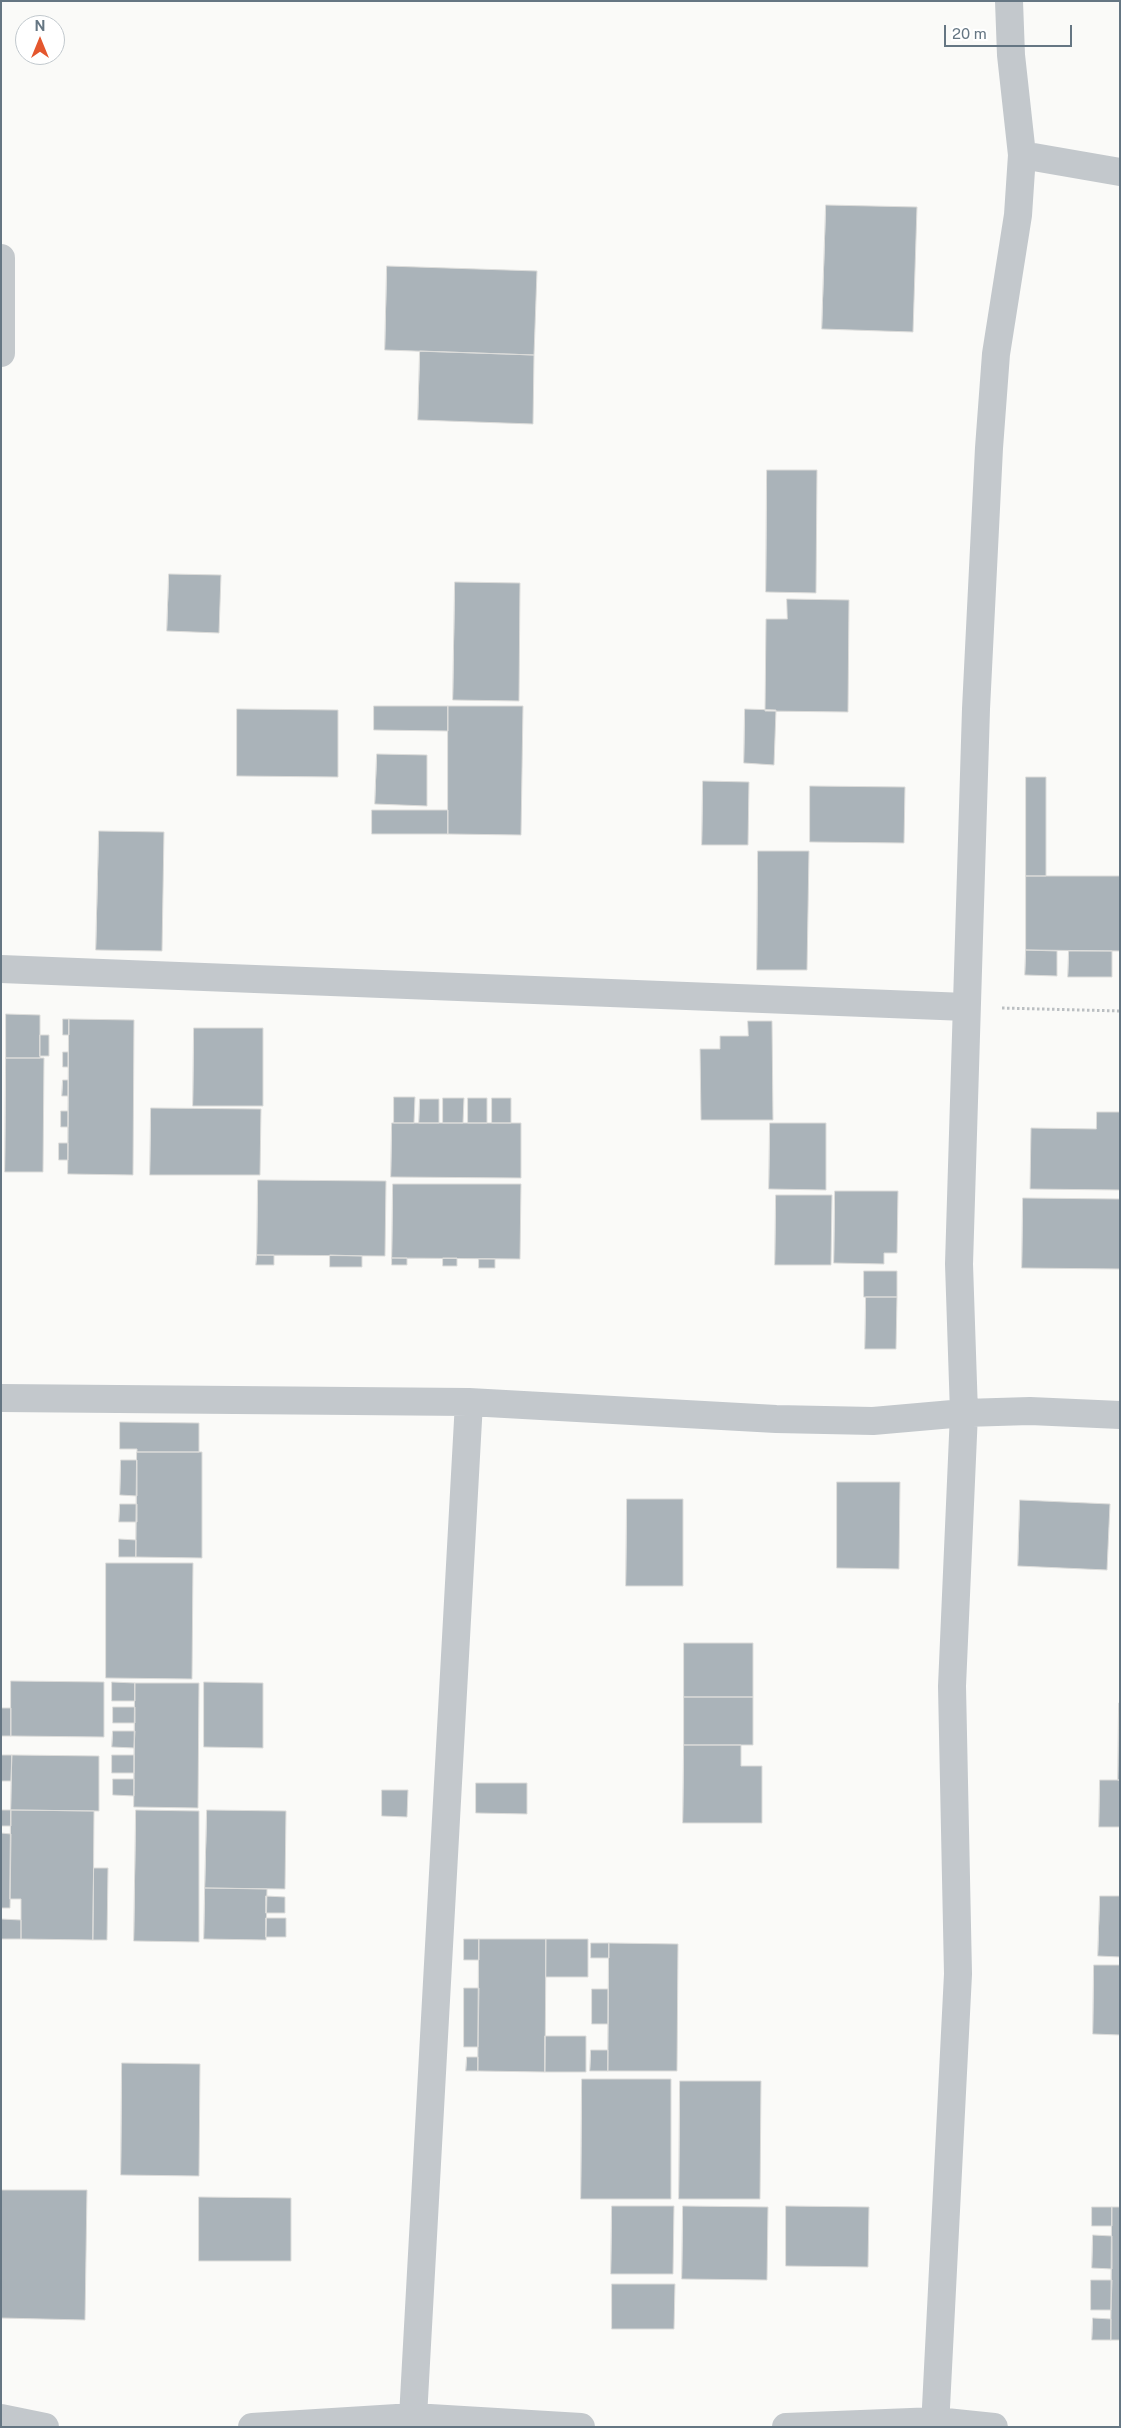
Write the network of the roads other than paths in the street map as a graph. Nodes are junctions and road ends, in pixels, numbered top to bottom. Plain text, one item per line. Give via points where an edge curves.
1 (1009, 1) edge
2 (1022, 155) junction
3 (1120, 172) edge
4 (1, 258) edge
5 (1, 353) edge
6 (1, 969) edge
7 (966, 1006) junction
8 (1, 1398) edge
9 (469, 1402) junction
10 (964, 1413) junction
11 (1120, 1415) edge
12 (413, 2417) junction
13 (1, 2418) edge
14 (935, 2424) edge
15 (45, 2427) edge
16 (252, 2427) edge
17 (581, 2427) edge
18 (786, 2427) edge
19 (994, 2427) edge

1 - 2 street via 1011,55
2 - 3 street
2 - 7 street via 1018,215 996,354 989,448
4 - 5 street
6 - 7 street
7 - 10 street via 960,1264
8 - 9 street
9 - 10 street via 776,1419 873,1420
9 - 12 street
10 - 11 street via 1030,1411
10 - 14 street via 952,1686 958,1974
12 - 16 street
12 - 17 street
13 - 15 street
14 - 18 street
14 - 19 street

